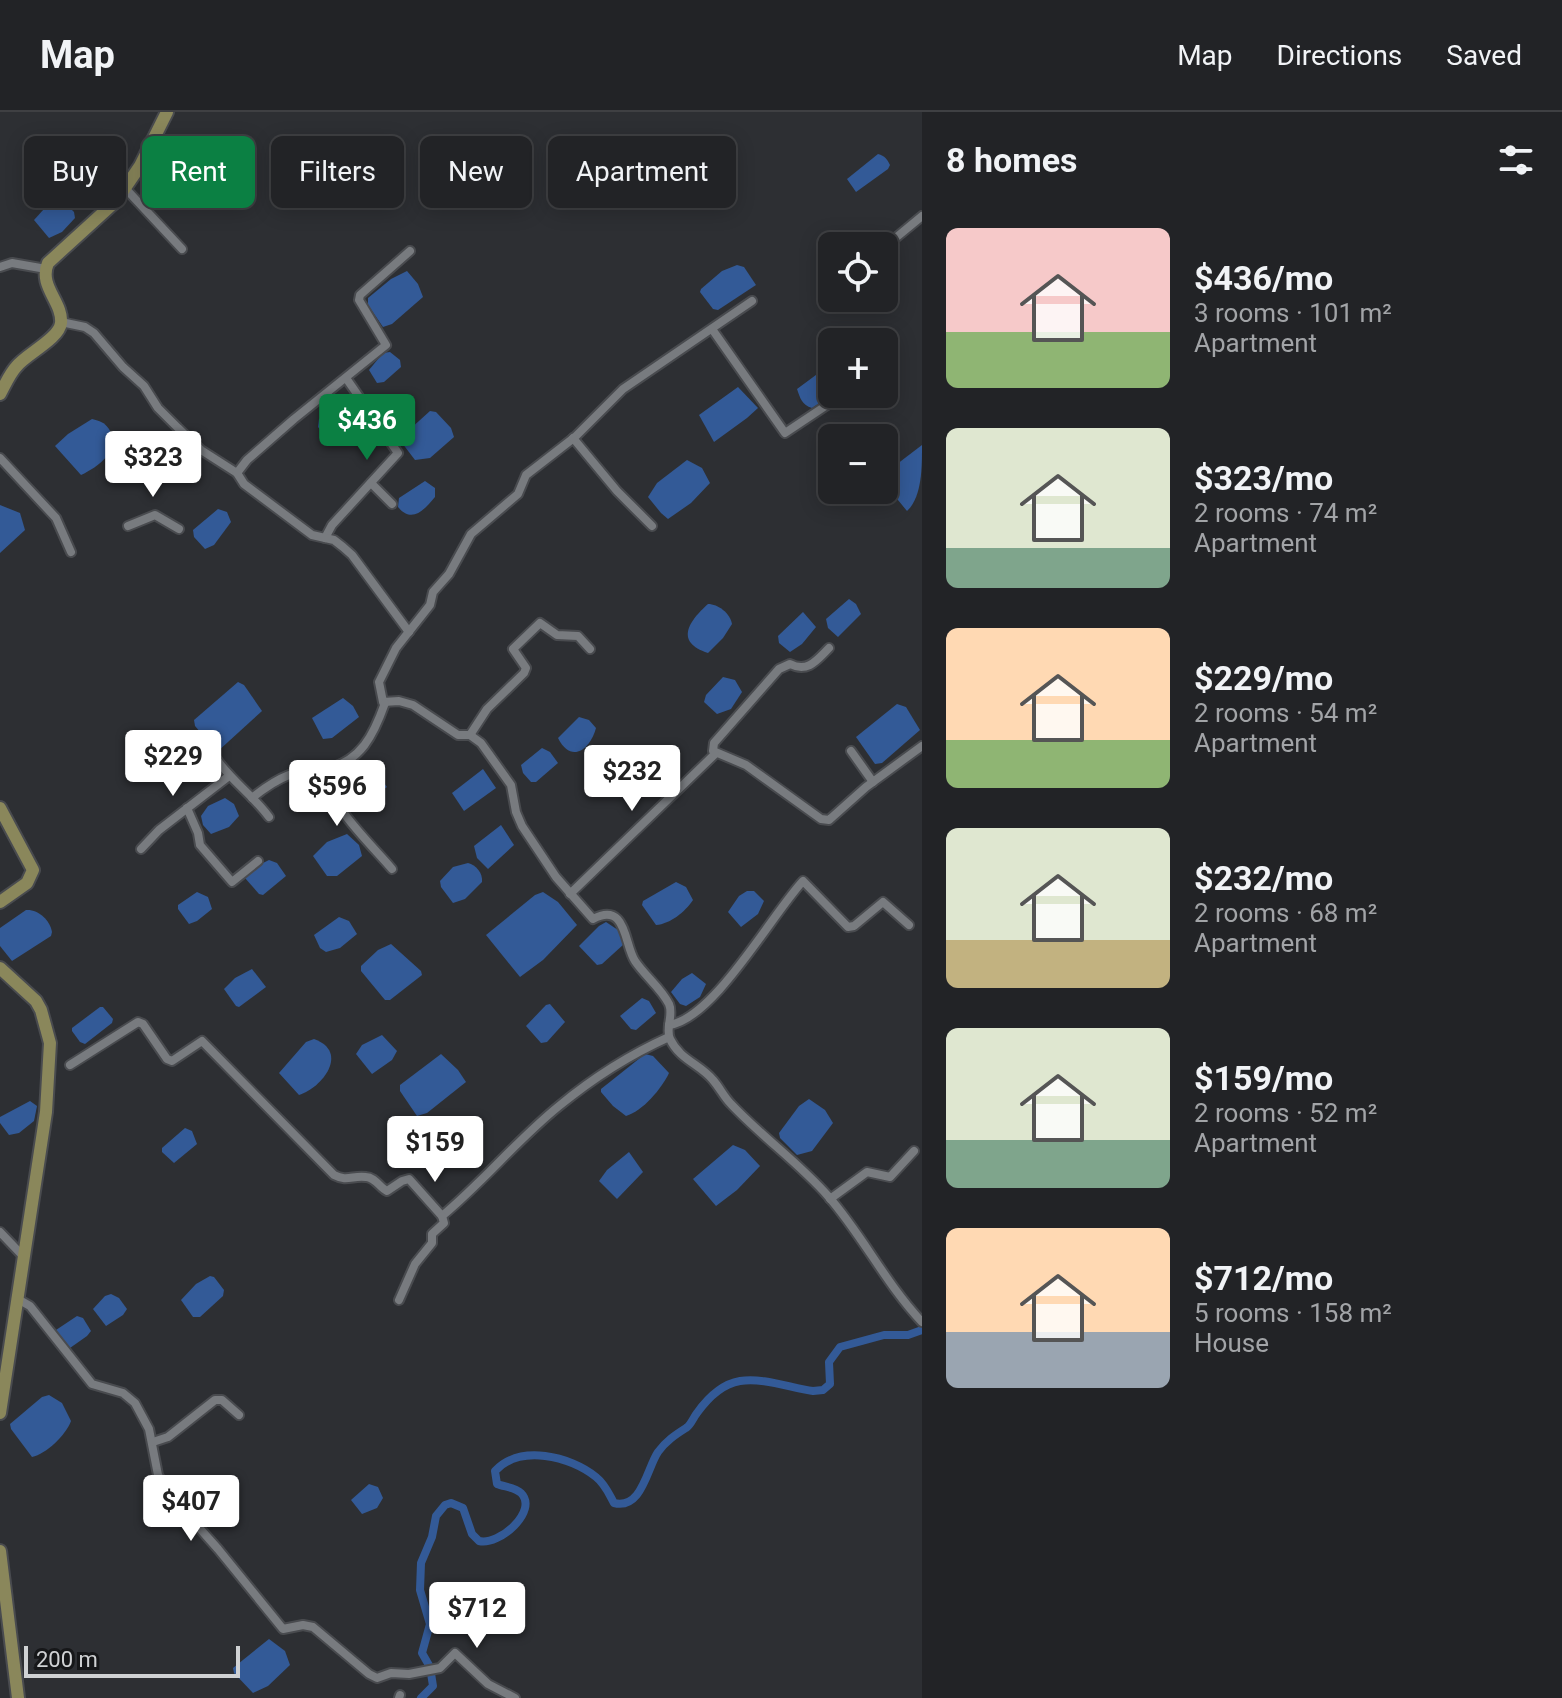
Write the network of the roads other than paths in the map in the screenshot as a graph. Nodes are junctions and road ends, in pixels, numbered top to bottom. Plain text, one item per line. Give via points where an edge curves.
1 (167, 112) edge
2 (126, 186) edge
3 (126, 189) edge
4 (109, 208) edge
5 (922, 216) edge
6 (898, 236) edge
7 (182, 249) dead end
8 (410, 251) dead end
9 (0, 267) edge
10 (46, 269) junction
11 (752, 301) dead end
12 (61, 322) junction
13 (712, 329) junction
14 (346, 378) junction
15 (0, 394) edge
16 (825, 408) edge
17 (573, 438) junction
18 (0, 458) edge
19 (237, 473) junction
20 (371, 483) junction
21 (392, 504) dead end
22 (128, 526) dead end
23 (652, 526) dead end
24 (179, 529) dead end
25 (325, 538) junction
26 (71, 552) dead end
27 (409, 632) junction
28 (829, 648) dead end
29 (590, 649) dead end
30 (385, 703) junction
31 (470, 735) junction
32 (922, 746) edge
33 (851, 751) dead end
34 (715, 754) junction
35 (215, 757) dead end
36 (325, 770) junction
37 (229, 776) junction
38 (873, 782) junction
39 (252, 798) junction
40 (0, 808) edge
41 (187, 808) junction
42 (269, 817) dead end
43 (141, 849) dead end
44 (258, 861) dead end
45 (392, 869) dead end
46 (570, 894) junction
47 (0, 902) edge
48 (909, 925) dead end
49 (0, 968) edge
50 (669, 1025) junction
51 (669, 1037) junction
52 (70, 1065) dead end
53 (914, 1151) dead end
54 (830, 1199) junction
55 (442, 1216) junction
56 (0, 1232) edge
57 (22, 1255) junction
58 (16, 1298) junction
59 (399, 1300) dead end
60 (922, 1322) edge
61 (0, 1413) edge
62 (239, 1415) dead end
63 (153, 1442) junction
64 (0, 1551) edge
65 (18, 1698) edge
66 (515, 1698) edge

1 - 2 main road
3 - 7 street
4 - 10 main road
5 - 6 street
8 - 14 street via 360,295 386,345
9 - 10 street via 12,263
10 - 12 main road
11 - 13 street
12 - 15 main road via 54,335 15,367
12 - 19 street via 94,333 178,428
13 - 16 street via 785,433
13 - 17 street via 623,389
14 - 19 street
14 - 20 street via 398,453
17 - 23 street
17 - 27 street via 526,475 518,494 471,534
18 - 26 street via 56,518
19 - 25 street via 244,484 312,535
20 - 21 street
20 - 25 street
22 - 24 street via 155,515
25 - 27 street via 352,555
27 - 30 street via 379,682
28 - 34 street via 806,667 790,664 779,669 714,743
29 - 31 street via 578,636 557,635 540,623 513,649 526,671 487,709
30 - 31 street via 413,705 458,735
30 - 36 street via 367,745
31 - 46 street via 500,766 522,826
32 - 38 street
33 - 38 street
34 - 38 street via 746,765 821,819 833,818
34 - 46 street
35 - 37 street
36 - 39 street via 290,774
36 - 45 street via 343,810
37 - 39 street
37 - 41 street
39 - 42 street
40 - 47 main road via 33,870 27,883
41 - 43 street
41 - 44 street via 200,845 232,882
46 - 50 street via 593,919 604,914 624,928 631,955 668,1004
48 - 50 street via 883,902 848,927 803,881 725,982 688,1017
49 - 57 main road via 36,1001 50,1043 46,1112
50 - 51 street
51 - 54 street via 684,1059 706,1072 727,1101
51 - 55 street via 617,1062 558,1107
52 - 55 street via 138,1022 172,1061 202,1041 334,1175 347,1180 366,1176 387,1191 409,1179
53 - 54 street via 890,1177 867,1172
54 - 60 street
55 - 59 street via 444,1223 432,1234 432,1243 415,1264
56 - 57 street
57 - 58 main road
58 - 61 main road
58 - 63 street via 30,1306 92,1384 129,1396
62 - 63 street via 215,1400 168,1437
63 - 66 street via 158,1475 170,1495 280,1627 313,1627 373,1677 427,1672 459,1654 488,1684
64 - 65 main road

